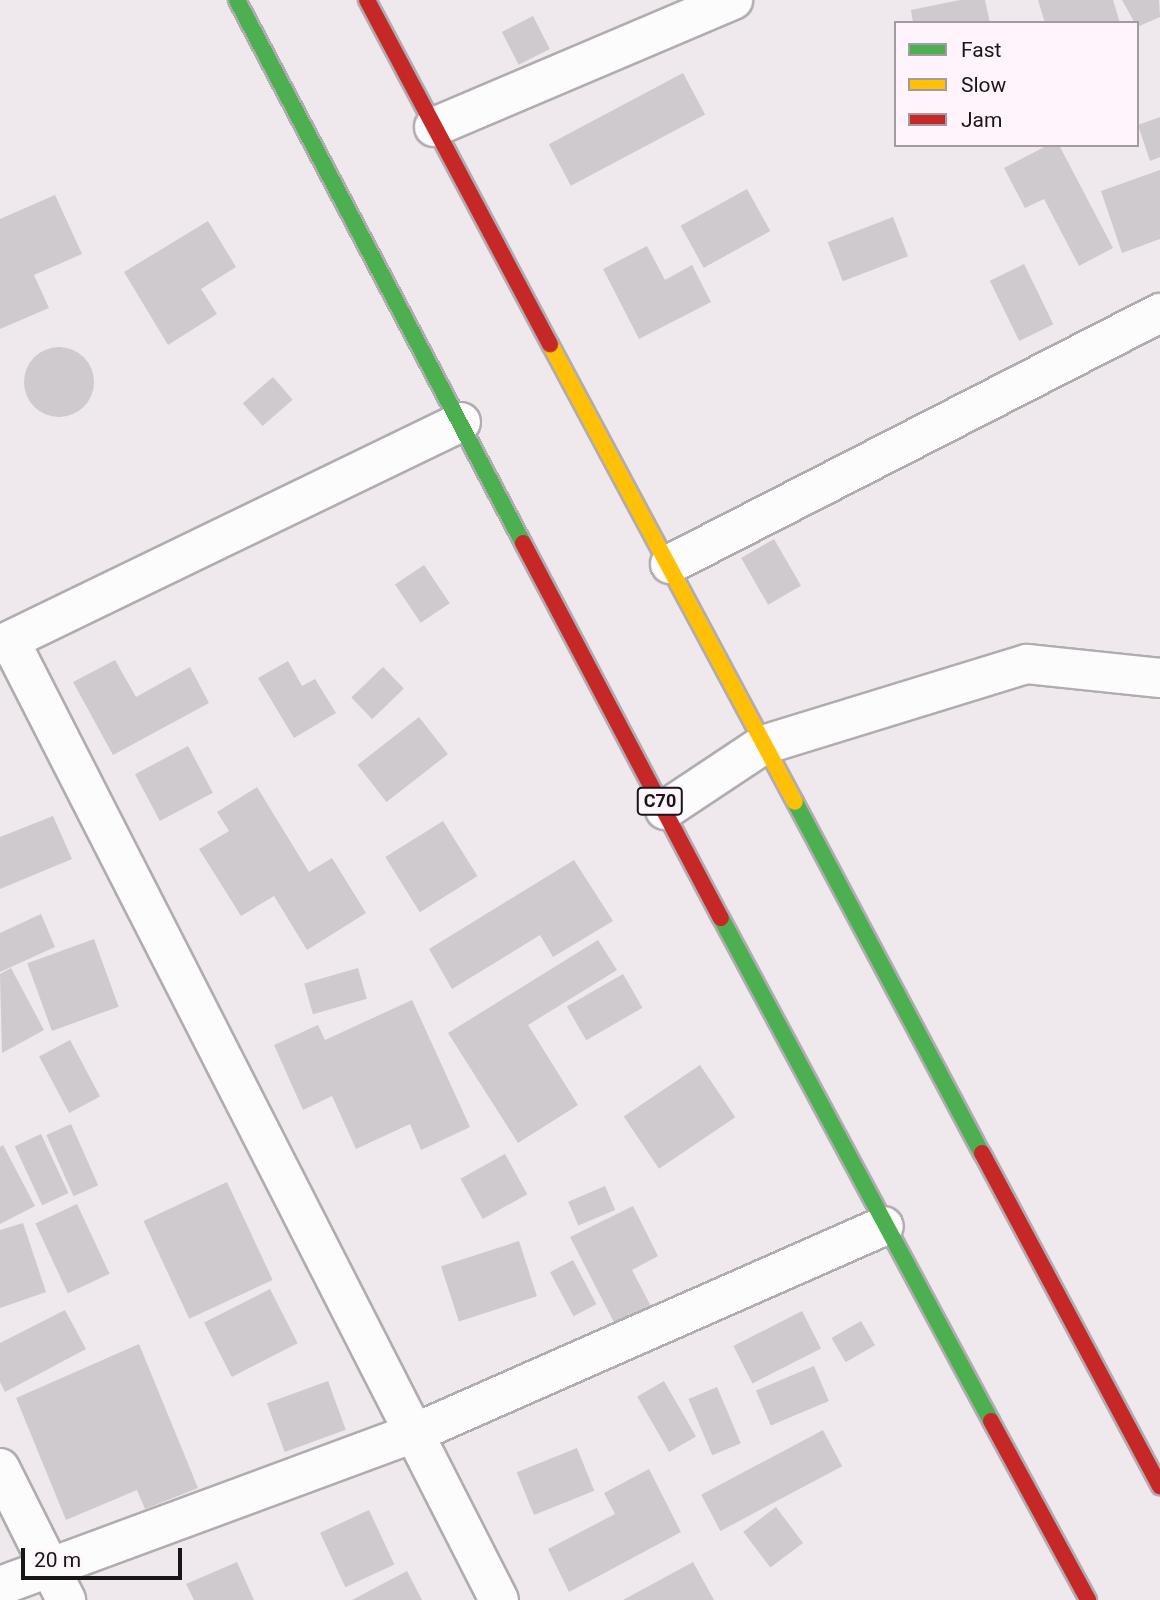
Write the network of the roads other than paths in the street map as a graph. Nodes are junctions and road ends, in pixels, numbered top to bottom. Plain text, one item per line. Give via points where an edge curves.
1 (237, 0) edge
2 (367, 0) edge
3 (733, 0) edge
4 (434, 127) junction
5 (1160, 313) edge
6 (461, 422) junction
7 (670, 564) junction
8 (5, 643) edge
9 (1160, 678) edge
10 (763, 745) junction
11 (665, 810) junction
12 (884, 1226) junction
13 (417, 1432) junction
14 (0, 1468) edge
15 (1160, 1487) edge
16 (58, 1584) edge
17 (0, 1586) edge
18 (499, 1600) edge
19 (1088, 1600) edge

1 - 6 highway, C70
2 - 4 highway
3 - 4 street
4 - 7 highway
5 - 7 street
6 - 8 street
6 - 11 highway, C70
7 - 10 highway
8 - 13 street
9 - 10 street via 1027,664
10 - 11 street
10 - 15 highway
11 - 12 highway, C70
12 - 13 street
12 - 19 highway, C70
13 - 16 street
13 - 18 street
14 - 16 street
16 - 17 street

